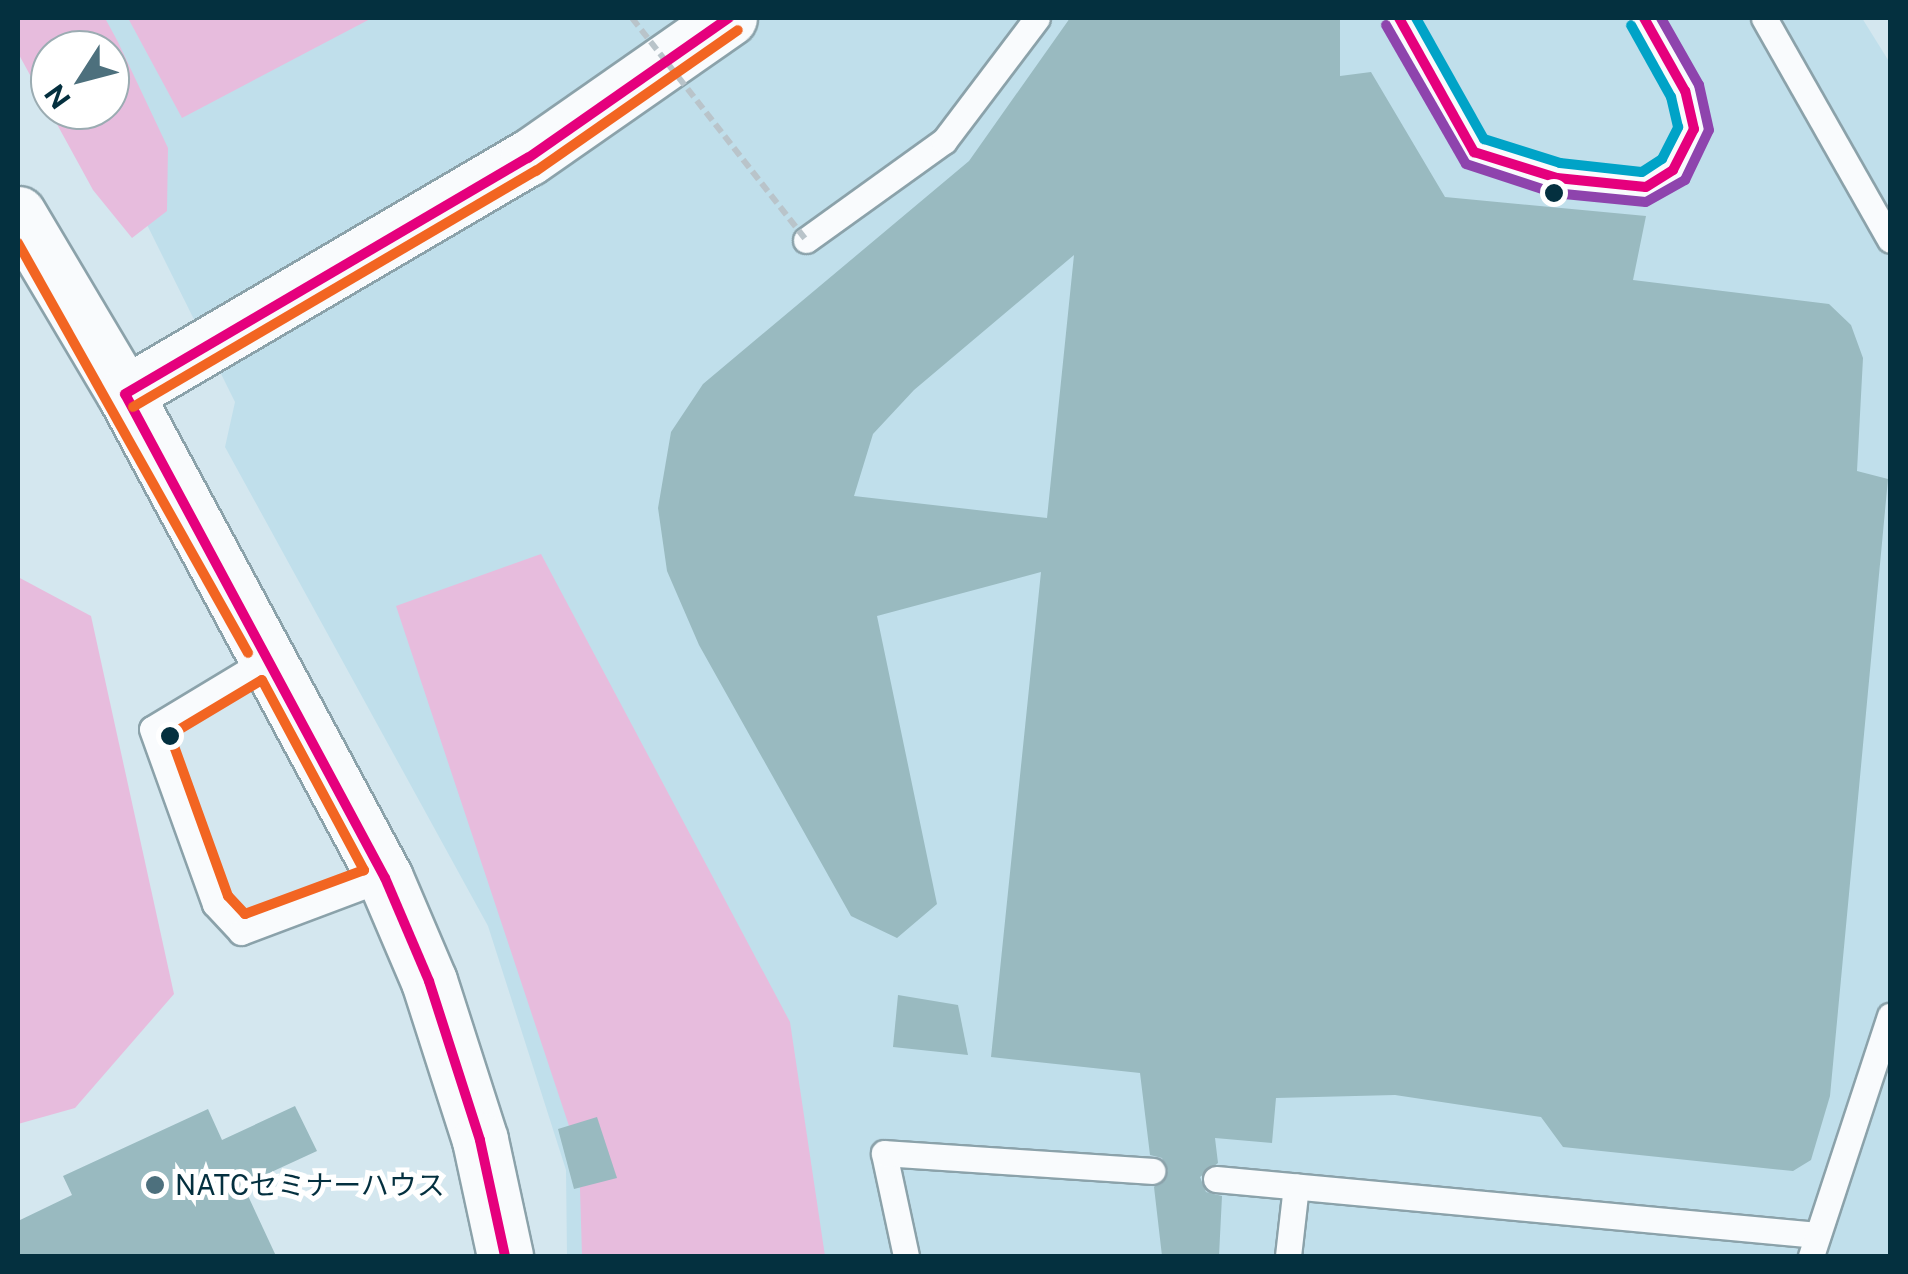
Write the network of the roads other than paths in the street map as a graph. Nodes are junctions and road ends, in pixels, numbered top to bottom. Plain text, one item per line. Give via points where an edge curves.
1 (728, 18) edge
2 (1037, 18) edge
3 (1398, 18) edge
4 (1644, 18) edge
5 (1764, 18) edge
6 (18, 214) edge
7 (806, 240) road end
8 (1890, 240) edge
9 (126, 394) junction
10 (268, 658) junction
11 (386, 878) junction
12 (1890, 1016) edge
13 (1152, 1171) dead end
14 (1216, 1179) dead end
15 (1296, 1186) junction
16 (1814, 1246) edge
17 (505, 1256) edge
18 (906, 1256) edge
19 (1288, 1256) edge

1 - 9 street via 610,106 462,200
2 - 7 lane via 944,142
3 - 4 lane via 1474,152 1558,178 1646,187 1674,170 1694,129 1685,91
5 - 8 lane
6 - 9 street
9 - 10 street
10 - 11 street
10 - 11 lane via 152,729 216,904 241,932
11 - 17 street via 429,981 480,1140
12 - 16 lane
13 - 18 lane via 884,1153
14 - 15 lane
15 - 16 lane
15 - 19 lane

